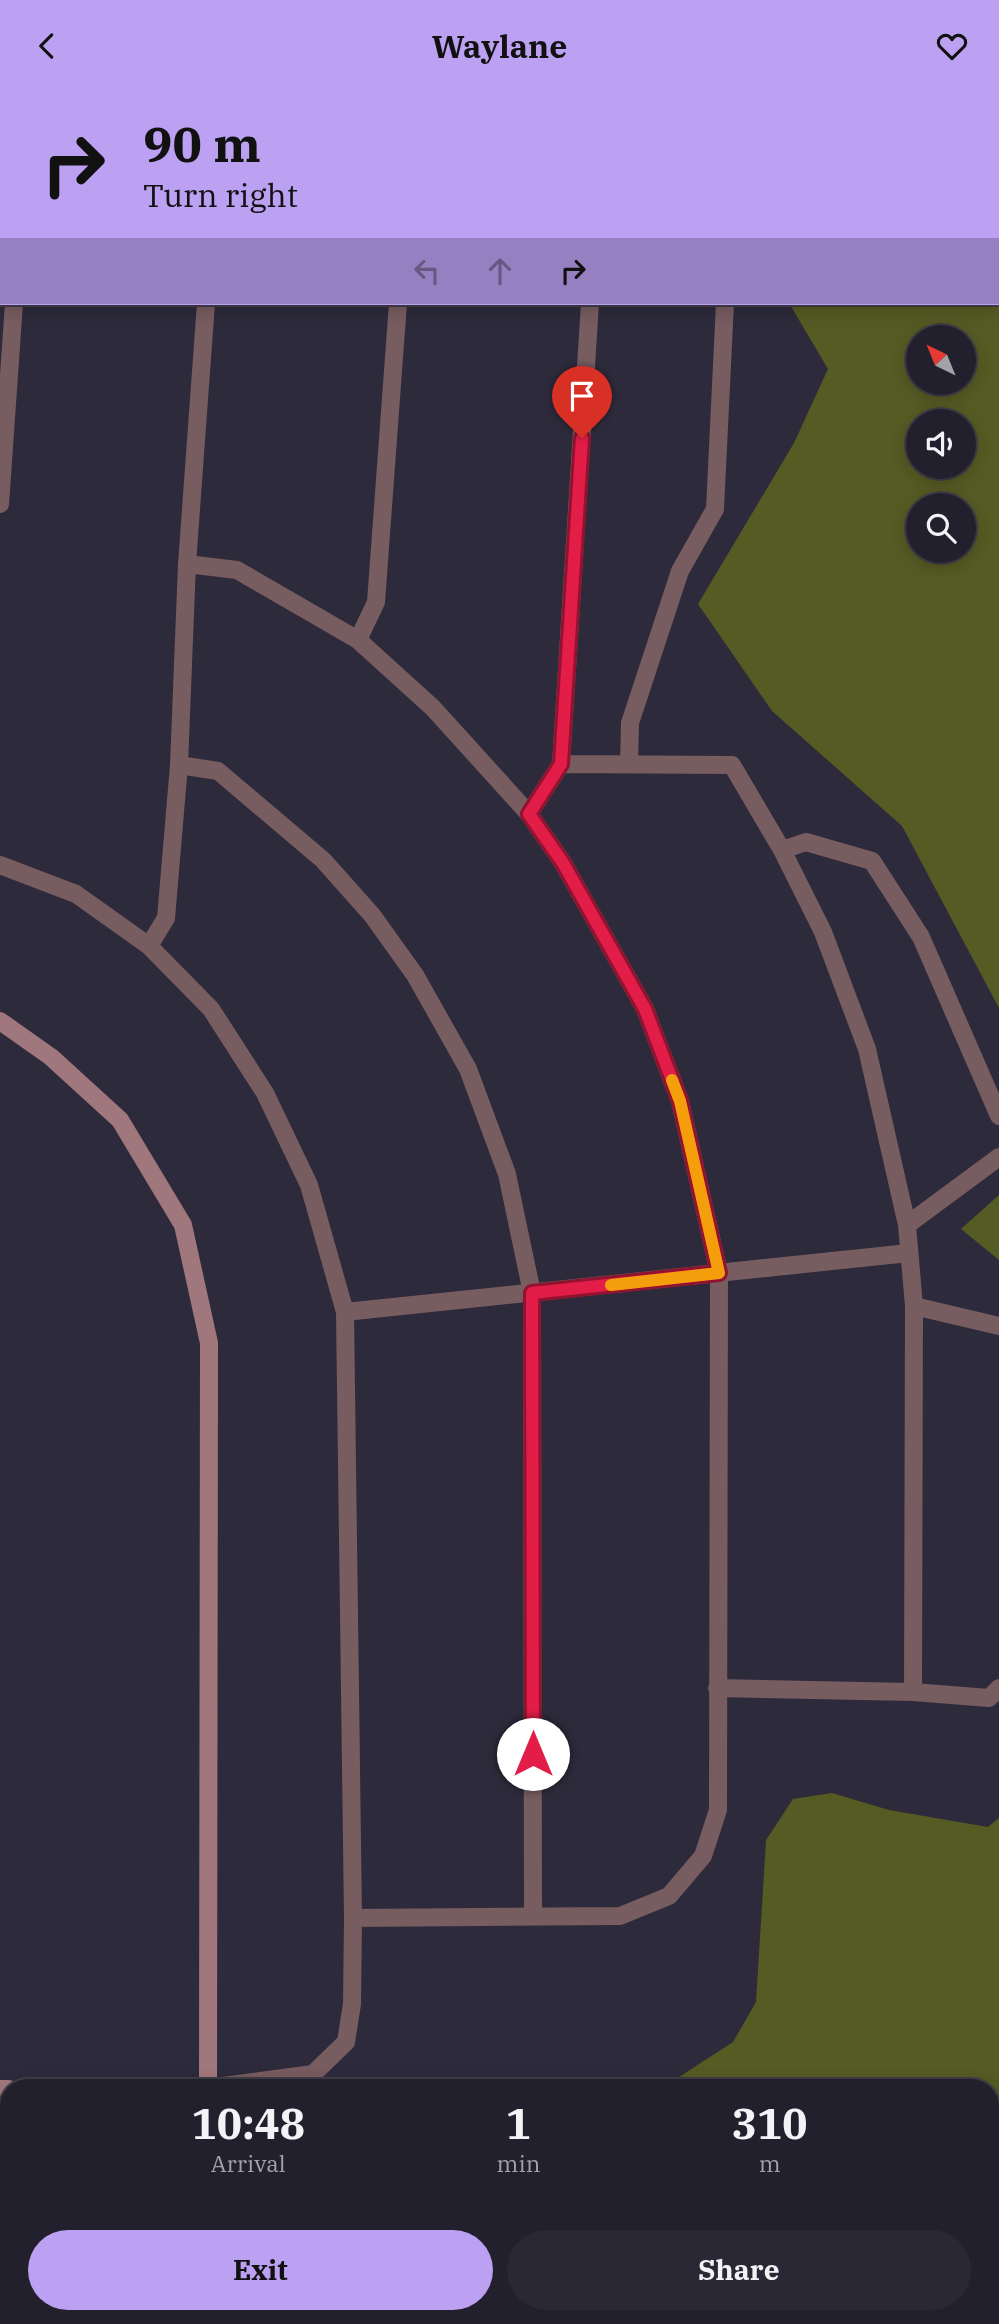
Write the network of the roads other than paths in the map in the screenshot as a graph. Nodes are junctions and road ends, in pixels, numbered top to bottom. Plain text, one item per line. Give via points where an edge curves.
1 (14, 305) edge
2 (206, 305) edge
3 (398, 305) edge
4 (590, 305) edge
5 (725, 305) edge
6 (0, 504) edge
7 (187, 564) junction
8 (358, 640) junction
9 (561, 764) junction
10 (629, 764) junction
11 (179, 765) junction
12 (529, 814) junction
13 (782, 850) junction
14 (0, 865) edge
15 (149, 946) junction
16 (0, 1021) edge
17 (999, 1116) edge
18 (999, 1157) edge
19 (907, 1225) junction
20 (909, 1253) junction
21 (719, 1273) junction
22 (532, 1293) junction
23 (914, 1307) junction
24 (345, 1312) junction
25 (999, 1327) edge
26 (717, 1688) junction
27 (999, 1688) edge
28 (913, 1692) junction
29 (533, 1916) junction
30 (353, 1918) junction
31 (208, 2079) edge
32 (276, 2079) edge

1 - 6 street
2 - 7 street
3 - 8 street via 376,603
4 - 9 street
5 - 10 street via 715,509 680,571 630,723
7 - 8 street via 237,570
7 - 11 street
8 - 12 street via 433,708
9 - 10 street
9 - 12 street
10 - 13 street via 732,765
11 - 15 street via 166,918
11 - 22 street via 218,771 323,860 372,915 415,975 467,1069 507,1174
12 - 21 street via 563,863 645,1009 680,1101
13 - 17 street via 806,842 872,861 921,937
13 - 19 street via 822,932 867,1049
14 - 15 street via 76,894
15 - 24 street via 211,1009 265,1093 309,1185
16 - 31 street via 51,1057 121,1120 183,1225 209,1343
18 - 19 street
19 - 20 street
20 - 21 street
20 - 23 street
21 - 22 street
21 - 26 street
22 - 24 street
22 - 29 street
23 - 25 street
23 - 28 street
24 - 30 street
26 - 28 street
26 - 29 street via 718,1810 704,1856 669,1896 620,1916
27 - 28 street via 989,1698
29 - 30 street
30 - 32 street via 352,2004 346,2042 313,2074

